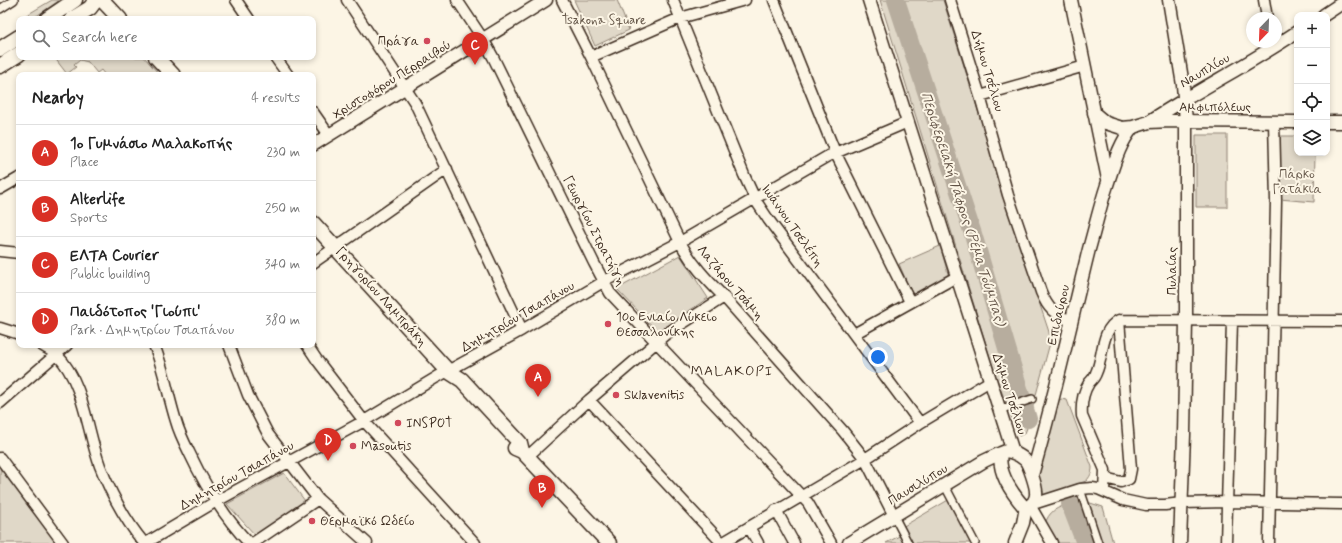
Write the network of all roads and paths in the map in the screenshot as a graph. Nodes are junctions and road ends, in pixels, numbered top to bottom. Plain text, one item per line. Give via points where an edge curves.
1 (14, 0) edge
2 (75, 0) edge
3 (96, 0) edge
4 (102, 0) edge
5 (236, 0) edge
6 (347, 0) edge
7 (457, 0) edge
8 (546, 0) edge
9 (562, 0) edge
10 (673, 0) edge
11 (746, 0) edge
12 (774, 0) edge
13 (869, 0) edge
14 (950, 0) edge
15 (1071, 0) edge
16 (1169, 0) edge
17 (1264, 0) edge
18 (1342, 3) edge
19 (0, 9) edge
20 (1266, 12) edge
21 (1328, 12) edge
22 (51, 16) edge
23 (77, 16) edge
24 (117, 16) edge
25 (247, 16) edge
26 (680, 18) junction
27 (1294, 34) edge
28 (16, 39) edge
29 (483, 39) junction
30 (1282, 40) edge
31 (1267, 48) edge
32 (0, 49) edge
33 (16, 56) edge
34 (591, 57) junction
35 (159, 60) edge
36 (277, 60) edge
37 (0, 66) edge
38 (1085, 66) junction
39 (170, 72) edge
40 (286, 72) edge
41 (406, 88) junction
42 (980, 96) junction
43 (1185, 99) junction
44 (1094, 114) junction
45 (316, 116) edge
46 (1186, 121) junction
47 (908, 122) junction
48 (1148, 122) junction
49 (1274, 122) junction
50 (1294, 122) edge
51 (1330, 122) edge
52 (1342, 122) edge
53 (1133, 127) junction
54 (329, 135) junction
55 (316, 143) edge
56 (835, 152) junction
57 (447, 169) junction
58 (16, 180) edge
59 (1108, 180) junction
60 (0, 189) edge
61 (755, 198) junction
62 (316, 226) edge
63 (680, 242) junction
64 (335, 247) junction
65 (0, 251) edge
66 (16, 253) edge
67 (316, 261) edge
68 (958, 276) junction
69 (603, 282) junction
70 (724, 297) junction
71 (910, 302) junction
72 (1119, 320) junction
73 (1186, 320) junction
74 (1232, 320) junction
75 (1071, 321) junction
76 (1272, 321) junction
77 (1342, 321) edge
78 (0, 328) edge
79 (522, 330) junction
80 (16, 333) edge
81 (854, 334) junction
82 (656, 342) junction
83 (46, 348) edge
84 (64, 348) edge
85 (155, 348) edge
86 (230, 348) edge
87 (309, 348) edge
88 (56, 355) junction
89 (448, 371) junction
90 (990, 381) junction
91 (1032, 399) dead end
92 (589, 400) junction
93 (0, 403) edge
94 (999, 410) junction
95 (364, 421) junction
96 (920, 423) junction
97 (1007, 453) junction
98 (525, 454) junction
99 (1038, 456) junction
100 (0, 458) edge
101 (865, 459) junction
102 (289, 462) junction
103 (1026, 462) junction
104 (1032, 476) junction
105 (1106, 478) junction
106 (945, 486) junction
107 (1080, 489) junction
108 (1104, 491) junction
109 (801, 495) junction
110 (318, 499) junction
111 (215, 502) junction
112 (1227, 502) junction
113 (1182, 503) junction
114 (1269, 503) junction
115 (1342, 504) edge
116 (1028, 506) junction
117 (776, 510) junction
118 (894, 516) junction
119 (748, 527) junction
120 (63, 543) edge
121 (145, 543) edge
122 (249, 543) edge
123 (253, 543) edge
124 (367, 543) edge
125 (475, 543) edge
126 (609, 543) edge
127 (722, 543) edge
128 (758, 543) edge
129 (794, 543) edge
130 (831, 543) edge
131 (849, 543) edge
132 (908, 543) edge
133 (974, 543) edge
134 (1015, 543) edge
135 (1052, 543) edge
136 (1098, 543) edge
137 (1180, 543) edge
138 (1226, 543) edge
139 (1269, 543) edge

1 - 19 street
2 - 22 main road
3 - 23 main road via 90,8
4 - 24 main road
5 - 25 street
6 - 41 street
7 - 29 street, Γεωργίου Στρατήγη
8 - 29 street, Χριστοφόρου Περραιβού
9 - 34 street, Λαζάρου Τσάμη
10 - 26 street, Ιωάννου Τσελέπη
11 - 26 street
12 - 56 street
13 - 47 street, Δήμου Τσέλιου
14 - 42 street, Δήμου Τσέλιου
15 - 38 street, Επιδαύρου
16 - 43 street, Πυλαίας
17 - 20 street
18 - 21 street
26 - 34 street
26 - 61 street, Ιωάννου Τσελέπη
27 - 30 street, Ναυπλίου
28 - 32 main road
29 - 41 street, Χριστοφόρου Περραιβού
29 - 69 street, Γεωργίου Στρατήγη
31 - 43 street, Ναυπλίου
33 - 37 main road
34 - 63 street, Λαζάρου Τσάμη
35 - 39 main road
36 - 40 street
38 - 42 street
38 - 44 street, Επιδαύρου
41 - 54 street, Χριστοφόρου Περραιβού
41 - 57 street
42 - 75 street, Δήμου Τσέλιου via 1008,195 1040,292 1048,307
43 - 46 street, Πυλαίας
43 - 48 street, Ναυπλίου
44 - 53 street via 1110,125
44 - 59 street, Επιδαύρου
45 - 54 street
46 - 48 street, Αμφιπόλεως
46 - 49 street, Αμφιπόλεως
46 - 73 street, Πυλαίας
47 - 56 street, Δημητρίου Τσιαπάνου
47 - 68 street, Δήμου Τσέλιου
48 - 53 street, Αμφιπόλεως
49 - 50 street, Αμφιπόλεως
49 - 76 street via 1276,201
51 - 52 street
53 - 59 street, Επιδαύρου via 1121,143
54 - 55 street, Χριστοφόρου Περραιβού
56 - 61 street, Δημητρίου Τσιαπάνου
56 - 71 street
57 - 64 street
57 - 79 street
58 - 60 street
59 - 75 street, Επιδαύρου
61 - 63 street, Δημητρίου Τσιαπάνου
61 - 81 street, Ιωάννου Τσελέπη
62 - 64 main road, Γρηγορίου Λαμπράκη
63 - 69 street, Δημητρίου Τσιαπάνου
63 - 70 street, Λαζάρου Τσάμη via 703,276
64 - 67 street
64 - 89 main road, Γρηγορίου Λαμπράκη
65 - 66 street
68 - 71 street
68 - 90 street, Δήμου Τσέλιου
69 - 79 street, Δημητρίου Τσιαπάνου
69 - 82 street, Γεωργίου Στρατήγη via 616,300
70 - 82 street
70 - 101 street, Λαζάρου Τσάμη via 843,430
71 - 81 street
72 - 73 street
72 - 105 street via 1107,334 1097,372 1085,389 1081,407 1082,416
72 - 105 street via 1131,469 1129,479 1121,482
73 - 74 street
73 - 113 street, Πυλαίας
74 - 76 street
74 - 112 street
75 - 99 street, Επιδαύρου
76 - 77 street
76 - 114 street
78 - 80 street
79 - 89 street, Δημητρίου Τσιαπάνου
81 - 96 street, Ιωάννου Τσελέπη
82 - 92 street
82 - 109 street, Γεωργίου Στρατήγη
83 - 88 street
84 - 88 street
85 - 111 street via 179,431
86 - 102 street via 254,408 268,434
87 - 95 street
88 - 93 street
88 - 121 street via 75,382 108,484 126,519
89 - 95 street, Δημητρίου Τσιαπάνου
89 - 98 main road, Γρηγορίου Λαμπράκη via 455,385 515,448
90 - 94 street, Δήμου Τσέλιου
90 - 96 street
91 - 94 street
92 - 98 street
92 - 127 street
94 - 97 street, Δήμου Τσέλιου
95 - 102 street, Δημητρίου Τσιαπάνου
95 - 125 street
96 - 101 street
97 - 103 street
97 - 106 street, Παυσιλύπου via 984,461
97 - 116 street, Δήμου Τσέλιου via 1000,459 1001,469 1012,492 1024,507
98 - 126 main road, Γρηγορίου Λαμπράκη
99 - 103 street
99 - 104 street, Επιδαύρου
100 - 120 street
101 - 109 street
101 - 118 street, Λαζάρου Τσάμη
102 - 110 street
102 - 111 street, Δημητρίου Τσιαπάνου
103 - 104 street
104 - 116 street via 1036,492 1034,501
105 - 108 street
106 - 118 street, Παυσιλύπου
106 - 133 street
107 - 108 street
107 - 116 street
107 - 136 street
108 - 113 street via 1122,500 1142,505
109 - 117 street
109 - 130 street, Γεωργίου Στρατήγη via 810,505
110 - 123 street
110 - 124 street
111 - 121 street, Δημητρίου Τσιαπάνου
111 - 122 street
112 - 113 street
112 - 114 street
112 - 138 street
113 - 137 street, Πυλαίας
114 - 115 street
114 - 139 street
116 - 134 street
116 - 135 street
117 - 119 street
117 - 129 street
118 - 131 street, Παυσιλύπου
118 - 132 street
119 - 127 street
119 - 128 street

